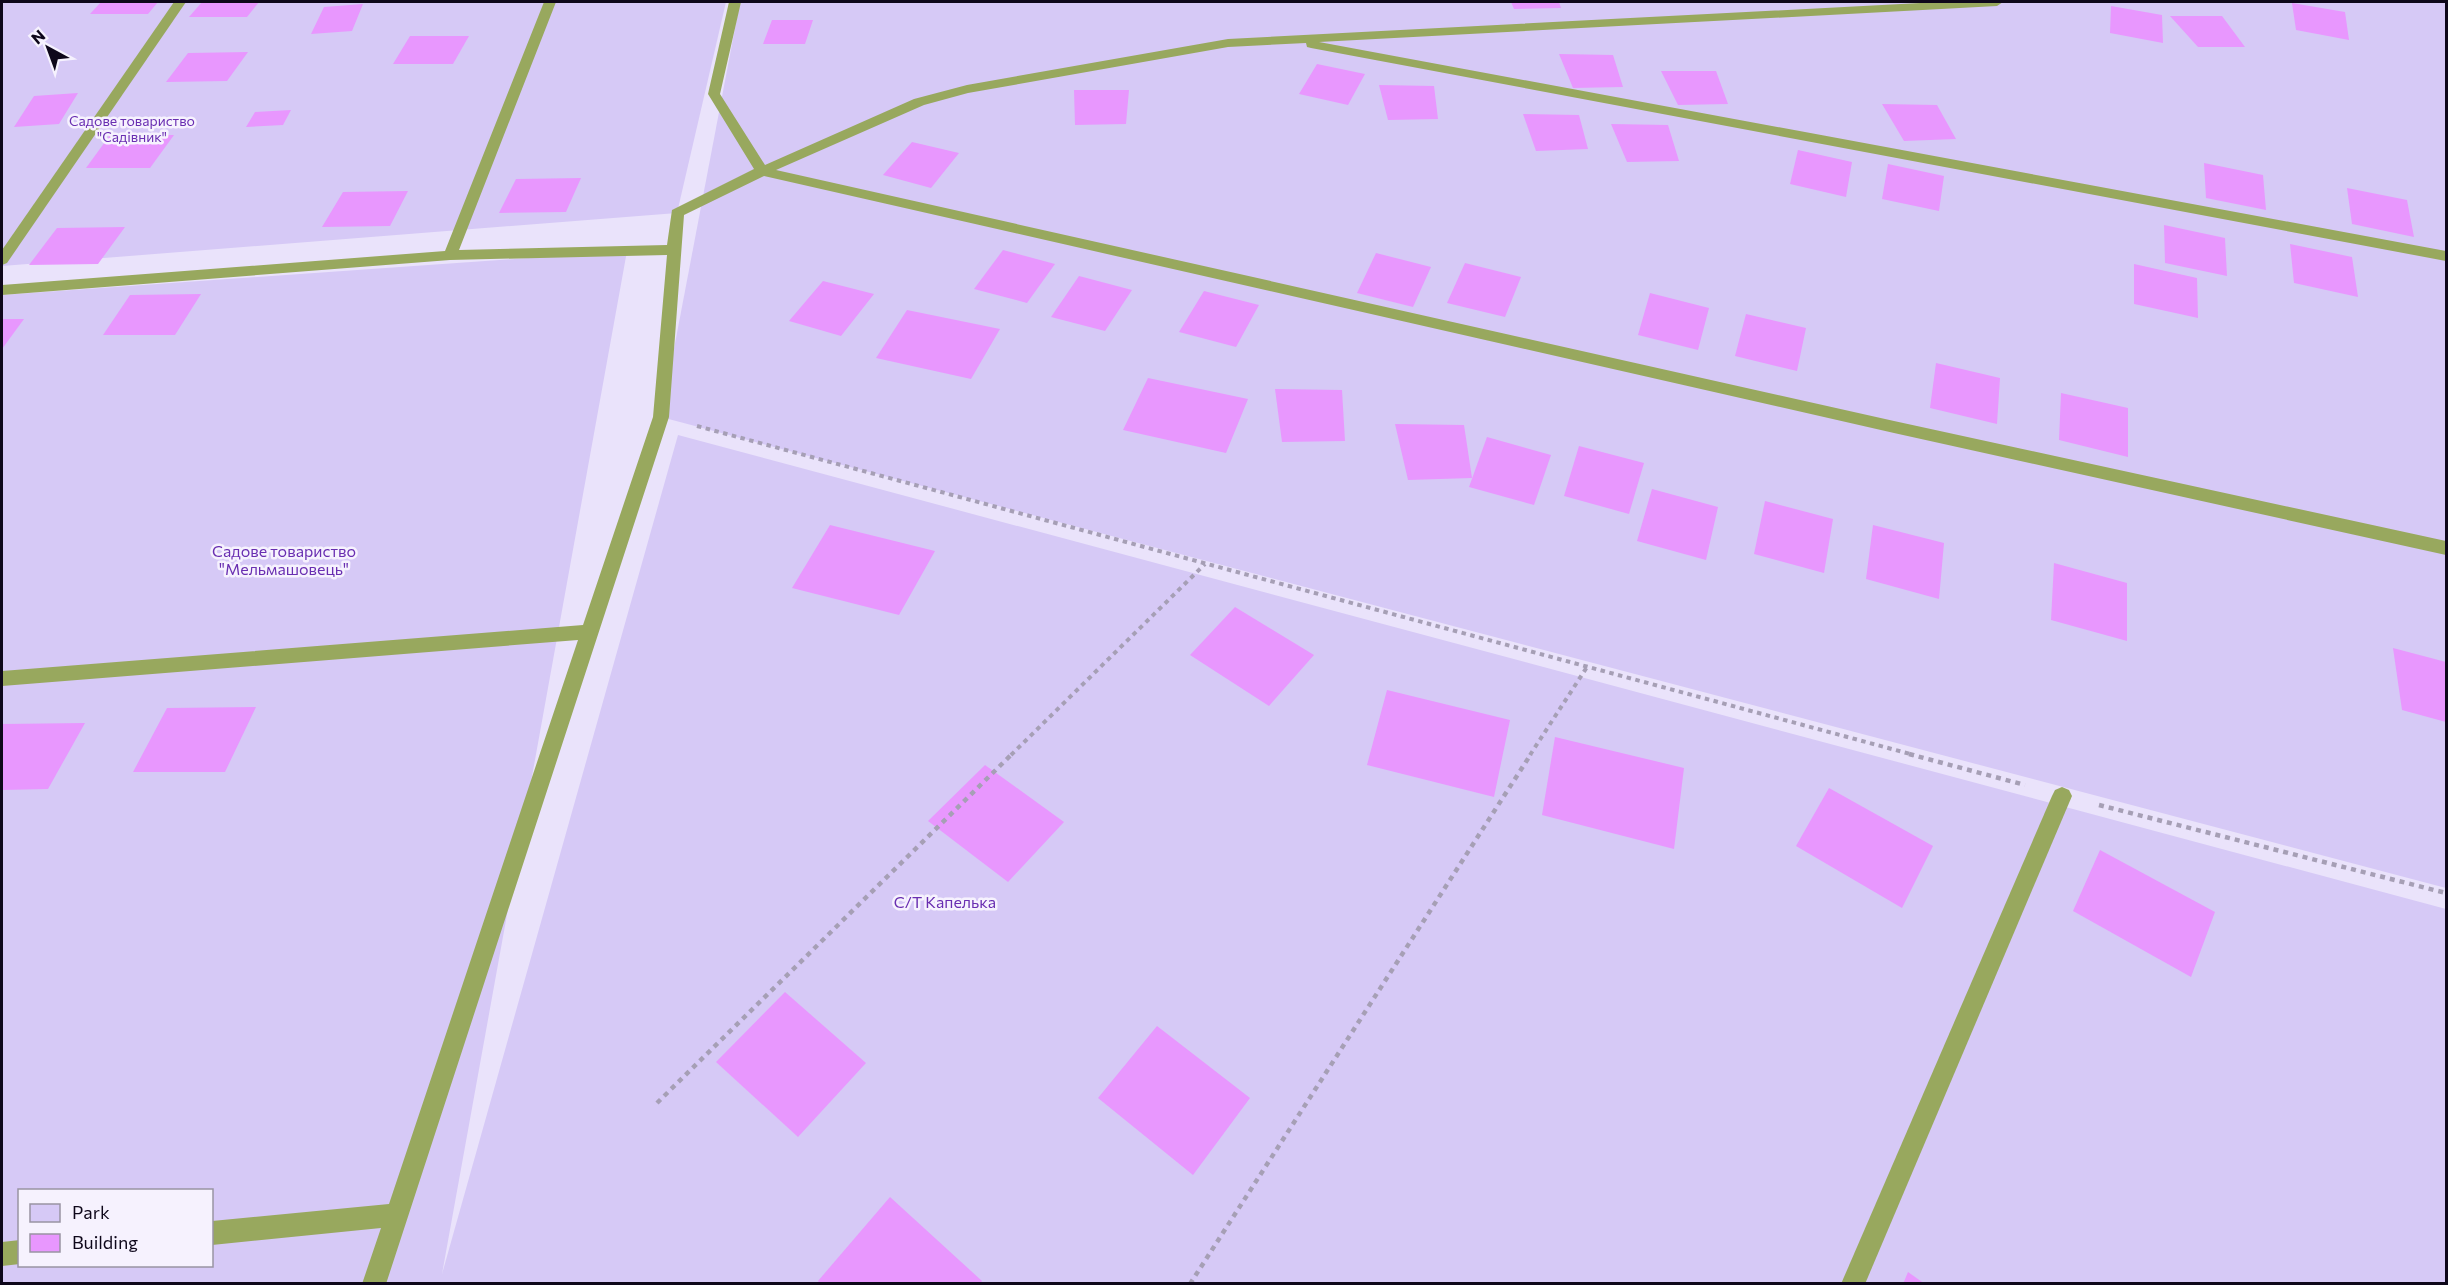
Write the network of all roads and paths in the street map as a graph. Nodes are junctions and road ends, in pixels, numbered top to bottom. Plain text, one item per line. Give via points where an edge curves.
1 (180, 2) edge
2 (550, 2) edge
3 (735, 2) edge
4 (1996, 2) edge
5 (1283, 39) junction
6 (762, 171) junction
7 (674, 250) junction
8 (450, 255) junction
9 (2446, 256) edge
10 (2, 260) edge
11 (2, 290) edge
12 (661, 417) junction
13 (2446, 548) edge
14 (1204, 564) junction
15 (590, 632) junction
16 (1587, 667) junction
17 (2, 678) edge
18 (2062, 796) junction
19 (2446, 893) edge
20 (657, 1103) dead end
21 (396, 1215) junction
22 (213, 1233) edge
23 (18, 1252) edge
24 (2, 1254) edge
25 (374, 1284) edge
26 (1190, 1284) edge
27 (1853, 1284) edge

1 - 10 lane
2 - 8 lane
3 - 6 lane via 714,94
4 - 5 lane
5 - 6 lane via 1228,43 948,94 919,102
5 - 9 lane
6 - 7 lane via 677,213
6 - 13 lane
7 - 8 lane
7 - 12 lane
8 - 11 lane
12 - 14 path
12 - 15 lane
14 - 16 path
14 - 20 path
15 - 17 lane
15 - 21 lane
16 - 18 path
16 - 26 path
18 - 19 path
18 - 27 lane
21 - 22 lane
21 - 25 lane
23 - 24 lane

